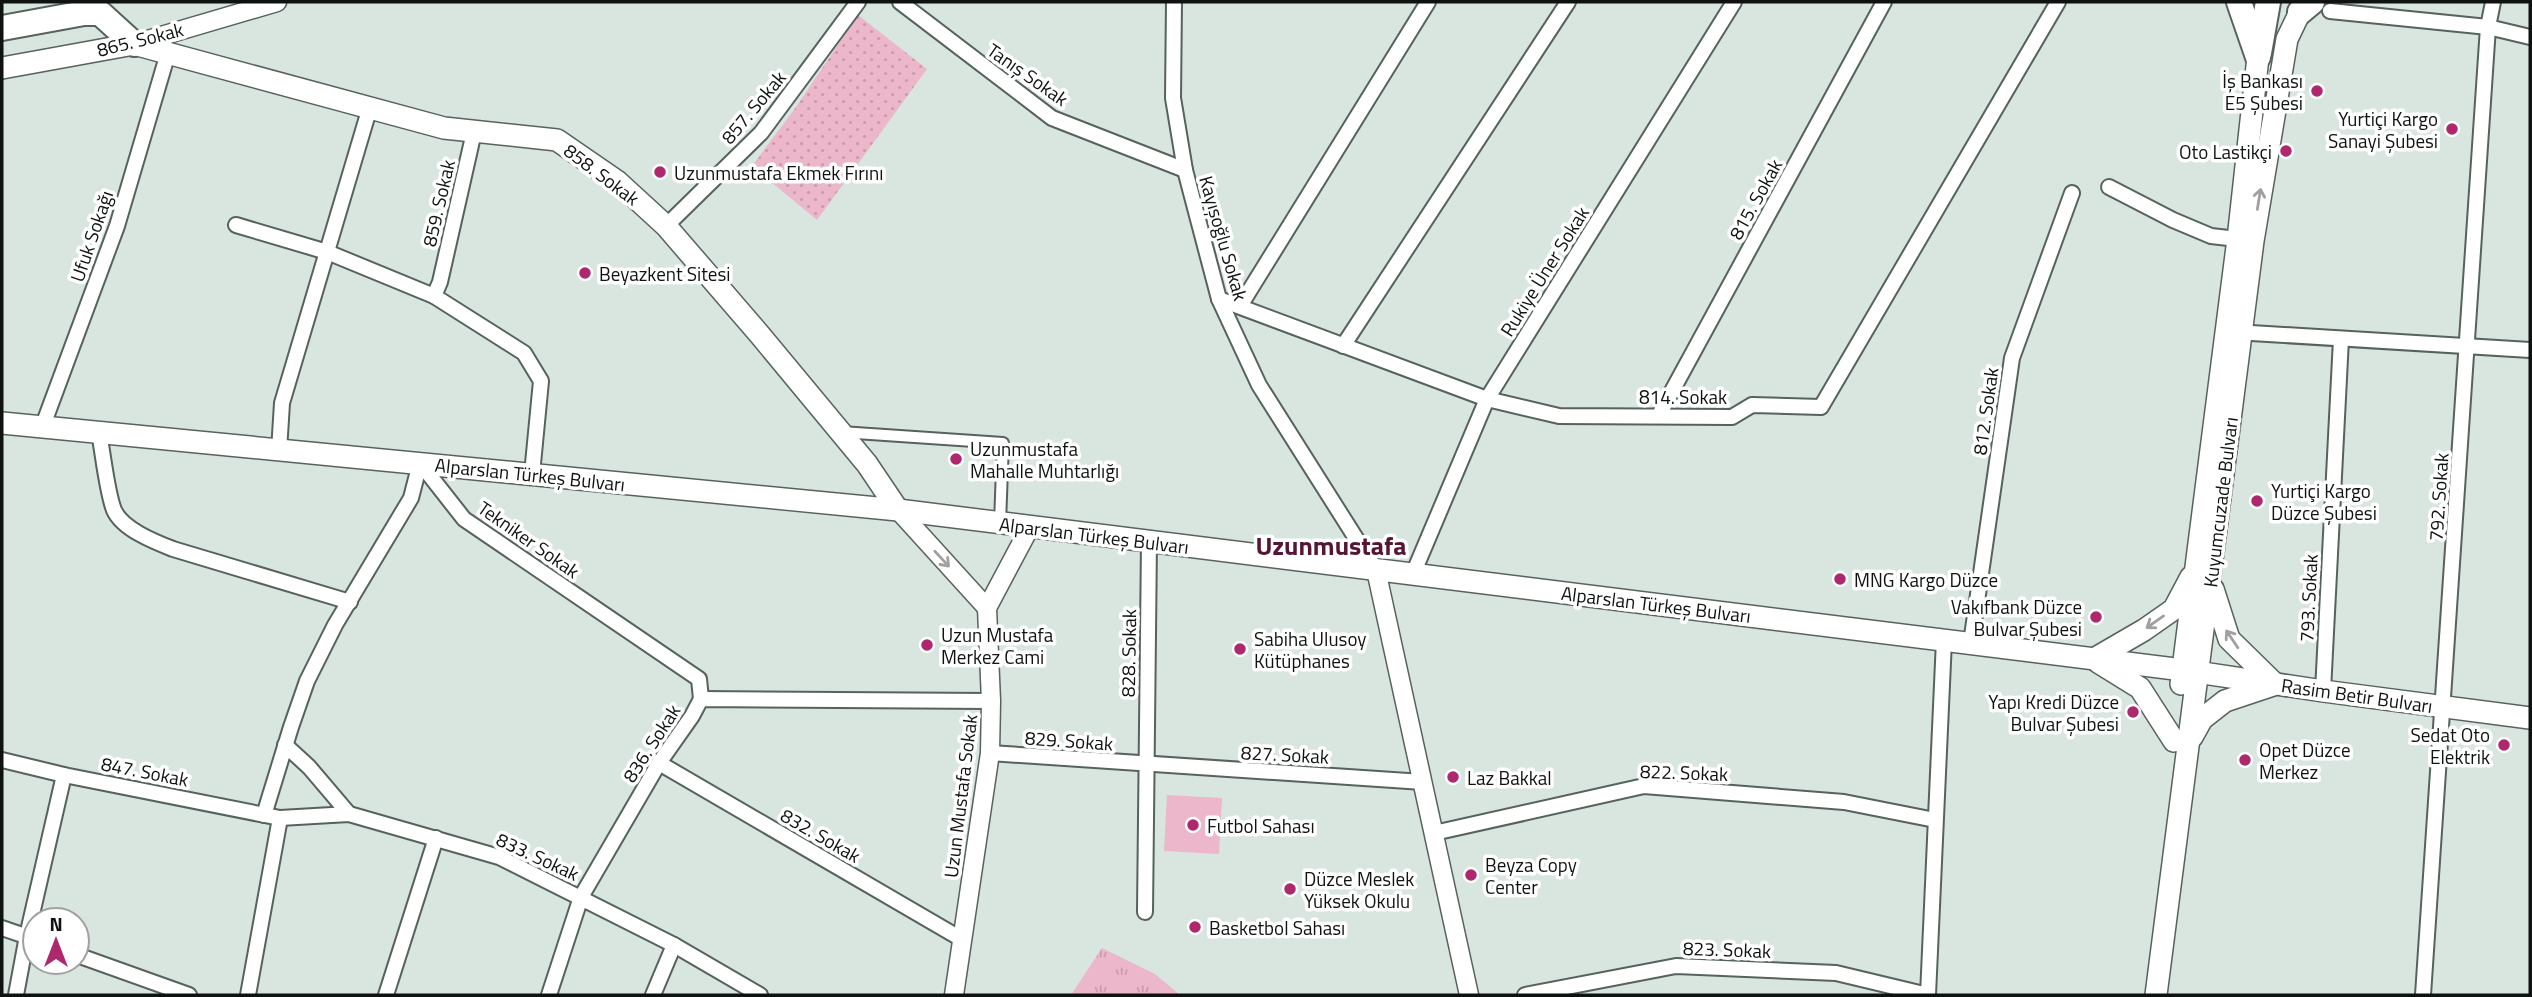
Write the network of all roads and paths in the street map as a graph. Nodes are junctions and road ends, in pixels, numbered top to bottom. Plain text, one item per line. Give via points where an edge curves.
1 (277, 2) edge
2 (858, 2) edge
3 (900, 2) edge
4 (1174, 2) edge
5 (1429, 2) edge
6 (1568, 2) edge
7 (1734, 2) edge
8 (1884, 2) edge
9 (2058, 2) edge
10 (2239, 2) edge
11 (2268, 2) edge
12 (2493, 2) edge
13 (2311, 7) edge
14 (2488, 27) junction
15 (2, 28) edge
16 (2530, 37) edge
17 (134, 44) junction
18 (168, 53) junction
19 (2258, 57) junction
20 (2, 68) edge
21 (370, 107) junction
22 (474, 132) junction
23 (1185, 170) junction
24 (2109, 187) dead end
25 (2072, 193) dead end
26 (236, 225) dead end
27 (666, 226) junction
28 (2246, 240) junction
29 (327, 252) junction
30 (434, 296) junction
31 (1219, 299) junction
32 (1240, 306) junction
33 (2234, 332) junction
34 (2341, 339) junction
35 (2467, 345) junction
36 (1343, 346) junction
37 (2530, 350) edge
38 (1487, 399) junction
39 (1659, 415) junction
40 (2, 423) edge
41 (42, 428) junction
42 (840, 432) junction
43 (99, 433) junction
44 (279, 452) junction
45 (420, 463) junction
46 (532, 474) junction
47 (898, 510) junction
48 (1000, 523) junction
49 (1030, 527) junction
50 (1149, 541) junction
51 (1376, 570) junction
52 (1413, 574) junction
53 (2203, 575) junction
54 (350, 602) junction
55 (987, 608) junction
56 (1944, 640) junction
57 (1972, 643) junction
58 (2094, 659) junction
59 (2190, 671) junction
60 (2275, 684) junction
61 (2323, 691) junction
62 (701, 699) junction
63 (991, 701) junction
64 (2443, 707) junction
65 (2530, 718) edge
66 (2181, 744) junction
67 (285, 745) junction
68 (990, 753) junction
69 (2, 760) edge
70 (659, 762) junction
71 (1146, 765) junction
72 (64, 775) junction
73 (1423, 782) junction
74 (349, 814) junction
75 (264, 815) junction
76 (280, 818) junction
77 (1935, 820) junction
78 (1434, 833) junction
79 (436, 838) junction
80 (581, 897) junction
81 (37, 906) edge
82 (1145, 912) dead end
83 (2, 928) edge
84 (21, 935) edge
85 (963, 940) junction
86 (674, 945) junction
87 (91, 960) edge
88 (21, 976) edge
89 (16, 995) edge
90 (189, 995) edge
91 (248, 995) edge
92 (386, 995) edge
93 (549, 995) edge
94 (653, 995) edge
95 (760, 995) edge
96 (954, 995) edge
97 (1469, 995) edge
98 (1525, 995) edge
99 (1928, 995) edge
100 (2142, 995) edge
101 (2156, 995) edge
102 (2423, 995) edge

1 - 17 street, 865. Sokak
2 - 27 street, 857. Sokak via 761,133
3 - 23 street, Tanış Sokak via 1052,118
4 - 23 street, Kayışoğlu Sokak via 1173,98
5 - 32 street
6 - 36 street
7 - 38 street, Rukiye Üner Sokak
8 - 39 street, 815. Sokak
9 - 39 street, 814. Sokak via 1821,407 1752,405 1732,417
10 - 19 highway
11 - 19 highway
12 - 14 street, 792. Sokak
13 - 14 street
28 -> 13 main road, Kuyumcuzade Bulvarı via 2287,39
14 - 16 street
14 - 35 street, 792. Sokak
15 - 17 highway via 100,13
17 - 18 main road, 858. Sokak
17 - 20 main road, 865. Sokak
18 - 21 main road, 858. Sokak
18 - 41 street, Ufuk Sokağı via 117,226
19 - 28 main road, Kuyumcuzade Bulvarı
21 - 22 main road, 858. Sokak
21 - 29 street
22 - 27 main road, 858. Sokak via 557,140 618,182
22 - 30 street, 859. Sokak
23 - 31 street, Kayışoğlu Sokak
24 - 28 street via 2198,231
25 - 57 street, 812. Sokak via 2012,358
26 - 29 street
27 - 42 main road, 858. Sokak
28 - 33 main road, Kuyumcuzade Bulvarı
29 - 30 street
29 - 44 street via 282,403
30 - 46 street via 524,353 541,382
31 - 32 street, 814. Sokak
31 - 51 street, Kayışoğlu Sokak via 1259,385
32 - 36 street, 814. Sokak
33 - 34 street
33 - 53 main road, Kuyumcuzade Bulvarı
34 - 35 street
34 - 61 street, 793. Sokak
35 - 37 street
35 - 64 street, 792. Sokak
36 - 38 street, 814. Sokak
38 - 39 street, 814. Sokak via 1559,416
38 - 52 street, Rukiye Üner Sokak
40 - 41 main road, Alparslan Türkeş Bulvarı
41 - 43 main road, Alparslan Türkeş Bulvarı
42 - 47 main road, 858. Sokak
42 - 48 street via 1003,443
43 - 44 main road, Alparslan Türkeş Bulvarı
43 - 54 street via 114,511 131,528 173,549
44 - 45 main road, Alparslan Türkeş Bulvarı
45 - 46 main road, Alparslan Türkeş Bulvarı
45 - 54 street via 411,498
45 - 62 street, Tekniker Sokak via 464,519 699,679
46 - 47 main road, Alparslan Türkeş Bulvarı
47 - 48 main road, Alparslan Türkeş Bulvarı
47 -> 55 street
48 - 49 main road, Alparslan Türkeş Bulvarı
49 - 50 main road, Alparslan Türkeş Bulvarı
49 - 55 street
50 - 51 main road, Alparslan Türkeş Bulvarı
50 - 71 street, 828. Sokak
51 - 52 main road, Alparslan Türkeş Bulvarı
51 - 73 street
52 - 56 main road, Alparslan Türkeş Bulvarı
53 -> 58 main road via 2174,609
53 - 59 main road, Kuyumcuzade Bulvarı
60 -> 53 main road via 2229,639
54 - 67 street via 307,681
55 - 63 street, Uzun Mustafa Sokak
56 - 57 main road, Alparslan Türkeş Bulvarı
56 - 77 street
57 - 58 main road, Alparslan Türkeş Bulvarı
58 - 59 main road, Alparslan Türkeş Bulvarı
58 - 66 main road via 2140,688
59 - 60 main road, Rasim Betir Bulvarı
59 - 66 main road, Kuyumcuzade Bulvarı
60 - 61 main road, Rasim Betir Bulvarı
60 - 66 main road via 2225,701
61 - 64 main road, Rasim Betir Bulvarı
62 - 63 street, 836. Sokak
62 - 70 street, 836. Sokak
63 - 68 street, Uzun Mustafa Sokak
64 - 65 main road, Rasim Betir Bulvarı
64 - 102 street, 792. Sokak
66 - 100 main road, Kuyumcuzade Bulvarı
66 - 101 main road, Kuyumcuzade Bulvarı
67 - 74 street
67 - 75 street
68 - 71 street, 829. Sokak
68 - 85 street, Uzun Mustafa Sokak
69 - 72 street, 847. Sokak
70 - 80 street, 836. Sokak
70 - 85 street, 832. Sokak
71 - 73 street, 827. Sokak
71 - 82 street, 828. Sokak
72 - 75 street, 847. Sokak
72 - 81 street
73 - 78 street
74 - 76 street, 833. Sokak
74 - 79 street, 833. Sokak
75 - 76 street, 847. Sokak
76 - 91 street
77 - 78 street, 822. Sokak via 1843,802 1644,786
77 - 99 street
78 - 97 street
79 - 80 street, 833. Sokak via 499,857
79 - 92 street
80 - 86 street, 833. Sokak
80 - 93 street, 836. Sokak
83 - 84 street
85 - 96 street, Uzun Mustafa Sokak
86 - 94 street
86 - 95 street, 833. Sokak
87 - 90 street
88 - 89 street
98 - 99 street, 823. Sokak via 1676,966 1836,973

